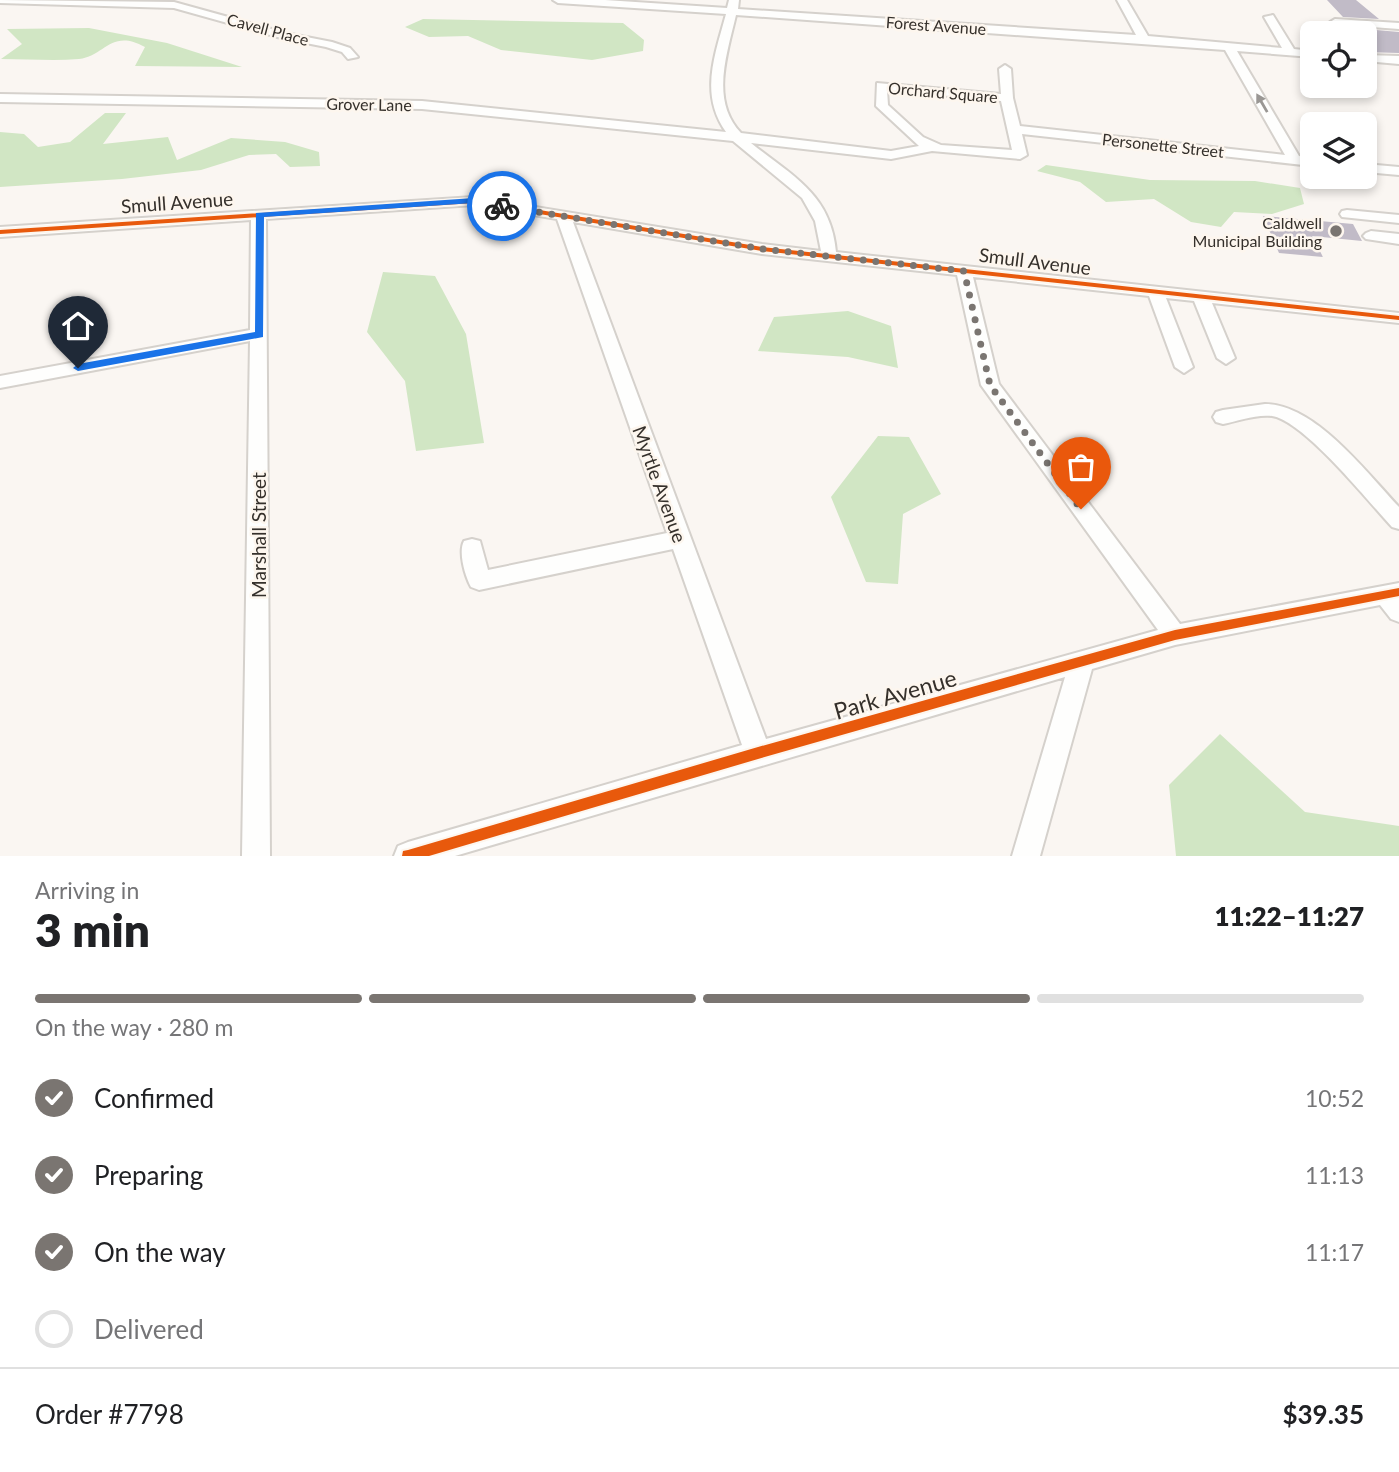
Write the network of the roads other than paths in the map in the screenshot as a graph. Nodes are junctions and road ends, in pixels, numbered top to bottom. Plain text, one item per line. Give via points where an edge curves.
1 (0, 0) edge
2 (558, 0) edge
3 (1122, 0) edge
4 (99, 1) edge
5 (733, 6) edge
6 (1269, 17) dead end
7 (1377, 28) edge
8 (1377, 31) edge
9 (1396, 31) edge
10 (1144, 39) junction
11 (1229, 46) junction
12 (1290, 52) junction
13 (1300, 53) edge
14 (352, 57) dead end
15 (1377, 59) edge
16 (1399, 60) edge
17 (1005, 69) dead end
18 (1007, 97) junction
19 (0, 98) edge
20 (1014, 129) junction
21 (737, 137) junction
22 (933, 147) junction
23 (1295, 160) junction
24 (1300, 161) edge
25 (1377, 169) edge
26 (1399, 171) edge
27 (259, 214) junction
28 (1347, 214) dead end
29 (563, 216) junction
30 (1399, 219) edge
31 (0, 232) edge
32 (1371, 236) dead end
33 (1399, 239) edge
34 (829, 257) junction
35 (964, 271) junction
36 (1156, 293) junction
37 (1201, 297) junction
38 (1399, 318) edge
39 (260, 334) junction
40 (1226, 358) dead end
41 (1184, 367) dead end
42 (0, 382) edge
43 (1223, 417) dead end
44 (1399, 521) edge
45 (680, 539) junction
46 (472, 547) dead end
47 (1394, 600) edge
48 (1175, 635) junction
49 (1082, 662) junction
50 (758, 753) junction
51 (256, 856) edge
52 (408, 856) edge
53 (1026, 856) edge

1 - 4 street, Cavell Place
2 - 5 street, Forest Avenue
3 - 10 street
4 - 14 street, Cavell Place via 186,7 285,37 328,44
5 - 10 street, Forest Avenue
5 - 21 street via 716,92 723,119
6 - 12 street
7 - 9 street
8 - 9 street
10 - 11 street, Forest Avenue
11 - 12 street, Forest Avenue
23 -> 11 street
12 - 13 street, Forest Avenue
15 - 16 street
17 - 18 street, Orchard Square
18 - 20 street, Orchard Square
18 - 22 street, Orchard Square via 881,86 882,106 918,140
19 - 21 street, Grover Lane via 422,105
20 - 22 street, Orchard Square via 1020,155
20 - 23 street, Personette Street
21 - 22 street, Orchard Square via 891,155
21 - 34 street via 797,183 818,209 827,232
23 - 24 street, Personette Street
25 - 26 street
27 - 29 street, Smull Avenue via 474,201
27 - 31 street, Smull Avenue
27 - 39 street, Marshall Street
28 - 30 lane
29 - 34 street, Smull Avenue
29 - 45 street, Myrtle Avenue
32 - 33 street
34 - 35 street, Smull Avenue
35 - 36 street, Smull Avenue
35 - 48 street via 990,385
36 - 37 street, Smull Avenue
36 - 41 street
37 - 38 street, Smull Avenue
37 - 40 street
39 - 42 street
39 - 51 street, Marshall Street
43 - 44 street via 1269,410 1289,415 1311,431
45 - 46 street via 479,581
45 - 50 street, Myrtle Avenue
47 - 48 street, Park Avenue
48 - 49 street, Park Avenue
49 - 50 street, Park Avenue
49 - 53 street
50 - 52 street, Park Avenue

